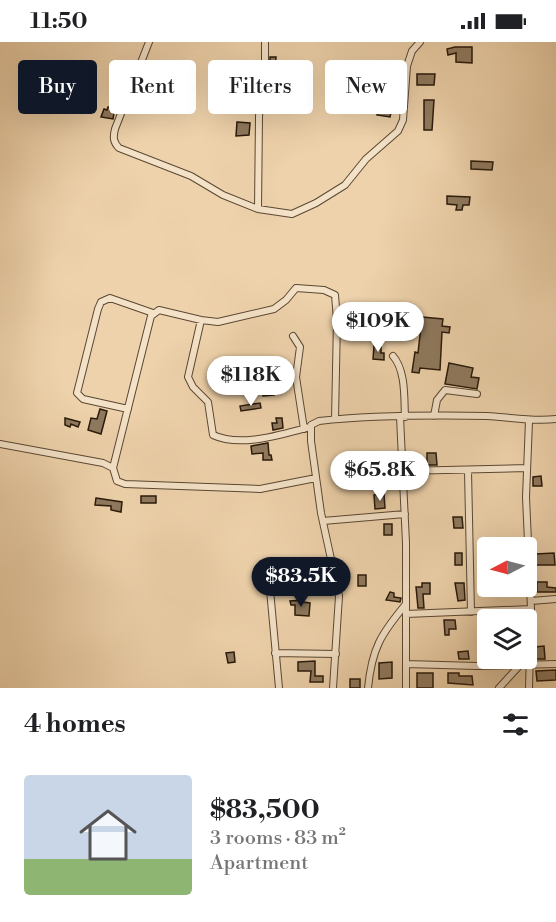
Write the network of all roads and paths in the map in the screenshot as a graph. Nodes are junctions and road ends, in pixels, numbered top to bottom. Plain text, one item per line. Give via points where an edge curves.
1 (149, 42) edge
2 (265, 42) edge
3 (420, 42) edge
4 (258, 209) junction
5 (153, 313) junction
6 (201, 320) junction
7 (293, 336) dead end
8 (393, 356) dead end
9 (477, 394) dead end
10 (128, 409) junction
11 (434, 416) junction
12 (403, 417) junction
13 (335, 419) junction
14 (556, 419) edge
15 (529, 421) junction
16 (307, 428) junction
17 (0, 444) edge
18 (113, 468) junction
19 (527, 468) junction
20 (403, 471) junction
21 (468, 471) junction
22 (316, 478) junction
23 (405, 514) junction
24 (323, 521) junction
25 (333, 564) junction
26 (556, 599) edge
27 (531, 601) junction
28 (406, 604) junction
29 (531, 609) edge
30 (471, 612) junction
31 (477, 612) edge
32 (406, 614) junction
33 (275, 653) junction
34 (336, 654) junction
35 (406, 664) junction
36 (556, 664) edge
37 (477, 665) edge
38 (537, 665) edge
39 (516, 669) edge
40 (530, 669) edge
41 (279, 688) edge
42 (333, 688) edge
43 (368, 688) edge
44 (406, 688) edge
45 (499, 688) edge
46 (529, 688) edge

1 - 4 street via 115,129 115,144
2 - 4 street
3 - 4 street via 407,66 403,120 393,137 372,153 345,185 316,203 292,214
5 - 6 street via 162,310
5 - 10 street
5 - 10 street via 110,298 101,302 98,309 77,393 83,399
6 - 13 street via 218,322 274,309 296,288 335,295
6 - 16 street via 188,377 208,402 213,435 242,440
7 - 16 street via 300,347 296,377
8 - 12 street via 400,366
9 - 11 street via 445,390 437,400
10 - 18 street
11 - 12 street
11 - 15 street
12 - 13 street
12 - 20 street
13 - 16 street
14 - 15 street
15 - 19 street
16 - 22 street
17 - 18 street
18 - 22 street via 117,481 130,484 260,489
19 - 21 street
19 - 27 street
20 - 21 street
20 - 23 street
21 - 30 street
22 - 24 street
23 - 24 street
23 - 28 street
24 - 25 street
25 - 33 street via 286,576 273,584 270,590
25 - 34 street via 339,596
26 - 27 street
27 - 29 street
28 - 32 street
28 - 43 street via 383,632 369,672
30 - 31 street
30 - 32 street
32 - 35 street
33 - 34 street
33 - 41 street
34 - 42 street
35 - 37 street
35 - 44 street
36 - 38 street
39 - 45 street
40 - 46 street

